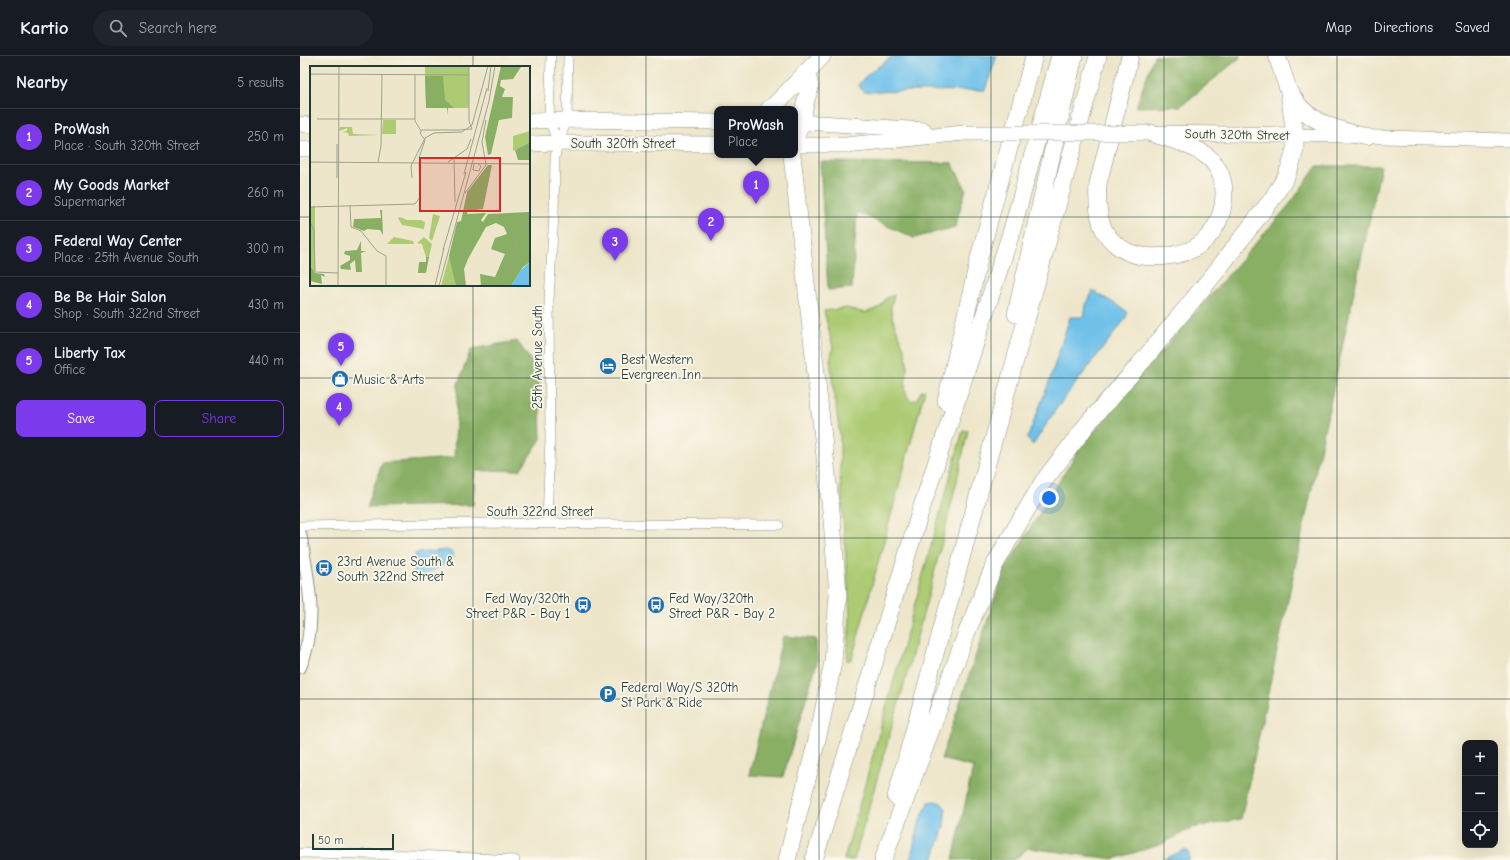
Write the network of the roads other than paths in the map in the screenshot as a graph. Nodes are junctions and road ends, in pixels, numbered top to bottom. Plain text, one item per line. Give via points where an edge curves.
1 (551, 56) edge
2 (568, 56) edge
3 (822, 56) edge
4 (1034, 56) edge
5 (1060, 56) edge
6 (1074, 56) edge
7 (1098, 56) edge
8 (1130, 56) edge
9 (1277, 56) edge
10 (808, 72) junction
11 (1289, 92) junction
12 (773, 106) edge
13 (549, 120) junction
14 (567, 120) junction
15 (530, 121) edge
16 (714, 122) edge
17 (798, 125) edge
18 (798, 128) edge
19 (964, 133) junction
20 (1151, 133) junction
21 (1295, 135) junction
22 (1366, 137) junction
23 (1510, 140) edge
24 (558, 143) junction
25 (530, 144) edge
26 (714, 144) edge
27 (798, 145) edge
28 (792, 158) edge
29 (976, 500) junction
30 (919, 516) junction
31 (547, 523) junction
32 (779, 525) dead end
33 (300, 526) edge
34 (300, 534) edge
35 (300, 667) edge
36 (300, 853) edge
37 (417, 858) edge
38 (515, 860) edge
39 (787, 860) edge
40 (814, 860) edge
41 (878, 860) edge
42 (883, 860) edge

1 - 13 street
2 - 14 street
3 - 10 highway
4 - 30 highway via 980,254
5 - 30 highway via 1012,230
6 - 29 highway
7 - 29 highway
8 - 20 highway via 1098,184 1101,221 1105,232 1128,252 1151,256 1177,254 1199,245 1215,228 1222,212 1223,182 1214,162 1205,154 1183,142
9 - 11 highway
10 - 12 highway
10 - 17 highway via 810,88
11 - 21 highway
11 - 22 highway via 1313,117 1332,128
13 - 14 main road, South 320th Street
13 - 15 main road, South 320th Street
13 - 24 street
14 - 16 main road, South 320th Street
14 - 24 street, 25th Avenue South
18 - 19 main road, South 320th Street via 820,123
19 - 20 main road, South 320th Street, bridge
19 - 27 main road, South 320th Street via 846,145
20 - 21 main road, South 320th Street
21 - 22 main road, South 320th Street
21 - 42 highway via 1291,164 1272,199 1168,331 1089,422 1043,482 1007,543 994,566 967,632
22 - 23 main road, South 320th Street
24 - 25 main road, South 320th Street
24 - 26 main road, South 320th Street
24 - 31 street, 25th Avenue South via 555,157 549,300 550,439
28 - 39 highway via 833,528 838,596 833,662
29 - 41 highway
30 - 40 highway
31 - 32 street, South 322nd Street
31 - 33 street, South 322nd Street
34 - 35 street via 310,604 308,641
36 - 37 street
37 - 38 street

